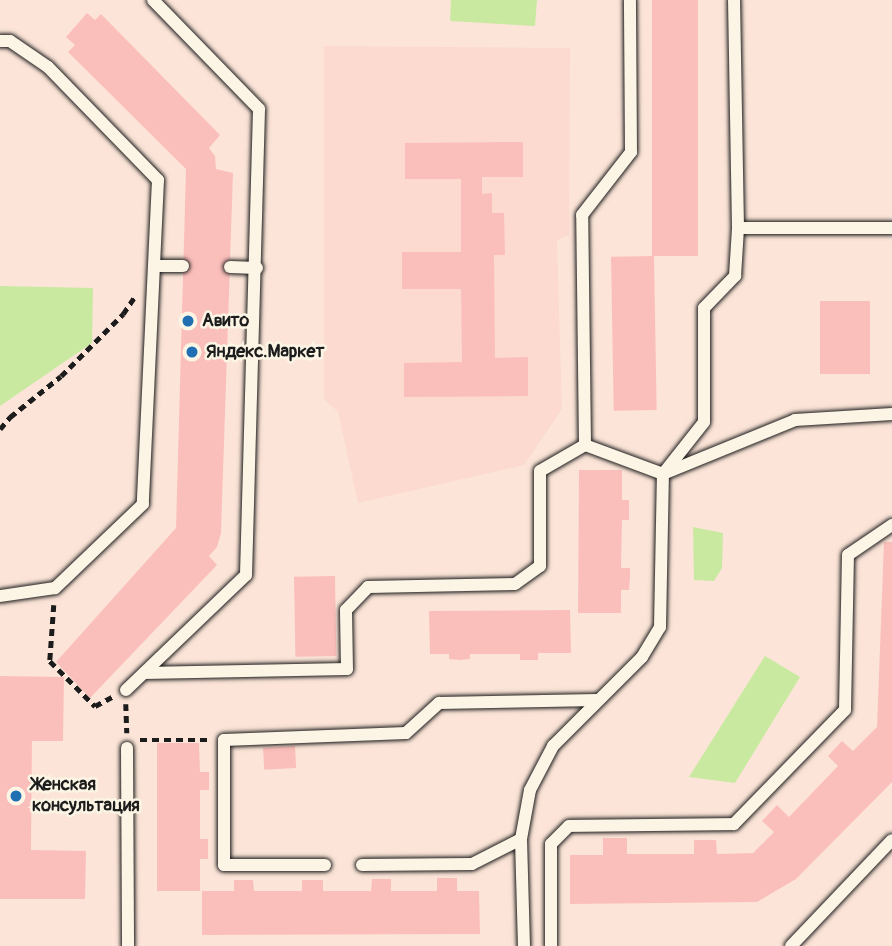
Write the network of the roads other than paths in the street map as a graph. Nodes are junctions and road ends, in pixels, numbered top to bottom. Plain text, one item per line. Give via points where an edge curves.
1 (153, 0) edge
2 (630, 0) edge
3 (734, 0) edge
4 (0, 41) edge
5 (738, 228) junction
6 (892, 228) edge
7 (155, 266) junction
8 (183, 266) dead end
9 (230, 267) dead end
10 (257, 268) junction
11 (892, 414) edge
12 (585, 445) junction
13 (663, 474) junction
14 (892, 525) edge
15 (0, 596) edge
16 (144, 673) junction
17 (126, 696) road end
18 (597, 700) junction
19 (127, 748) road end
20 (521, 839) junction
21 (892, 840) edge
22 (325, 865) dead end
23 (362, 865) dead end
24 (128, 946) edge
25 (524, 946) edge
26 (551, 946) edge
27 (791, 946) edge

1 - 10 lane via 259,108
2 - 12 lane via 631,152 582,215
3 - 5 lane
4 - 7 lane via 10,41 48,67 158,180
5 - 6 lane
5 - 13 lane via 735,276 704,308 704,422
7 - 8 lane
7 - 15 lane via 143,504 55,588
9 - 10 lane
10 - 16 lane via 246,575
11 - 13 lane via 795,420
12 - 13 lane
12 - 16 lane via 540,471 540,566 515,584 368,587 346,610 347,668
13 - 18 lane via 660,627 642,657
14 - 26 lane via 848,555 845,710 734,824 569,826 551,844
16 - 17 lane
18 - 20 lane via 553,746 530,790
18 - 22 lane via 439,703 406,733 223,740 224,865
19 - 24 lane
20 - 23 lane via 472,864
20 - 25 lane
21 - 27 lane

